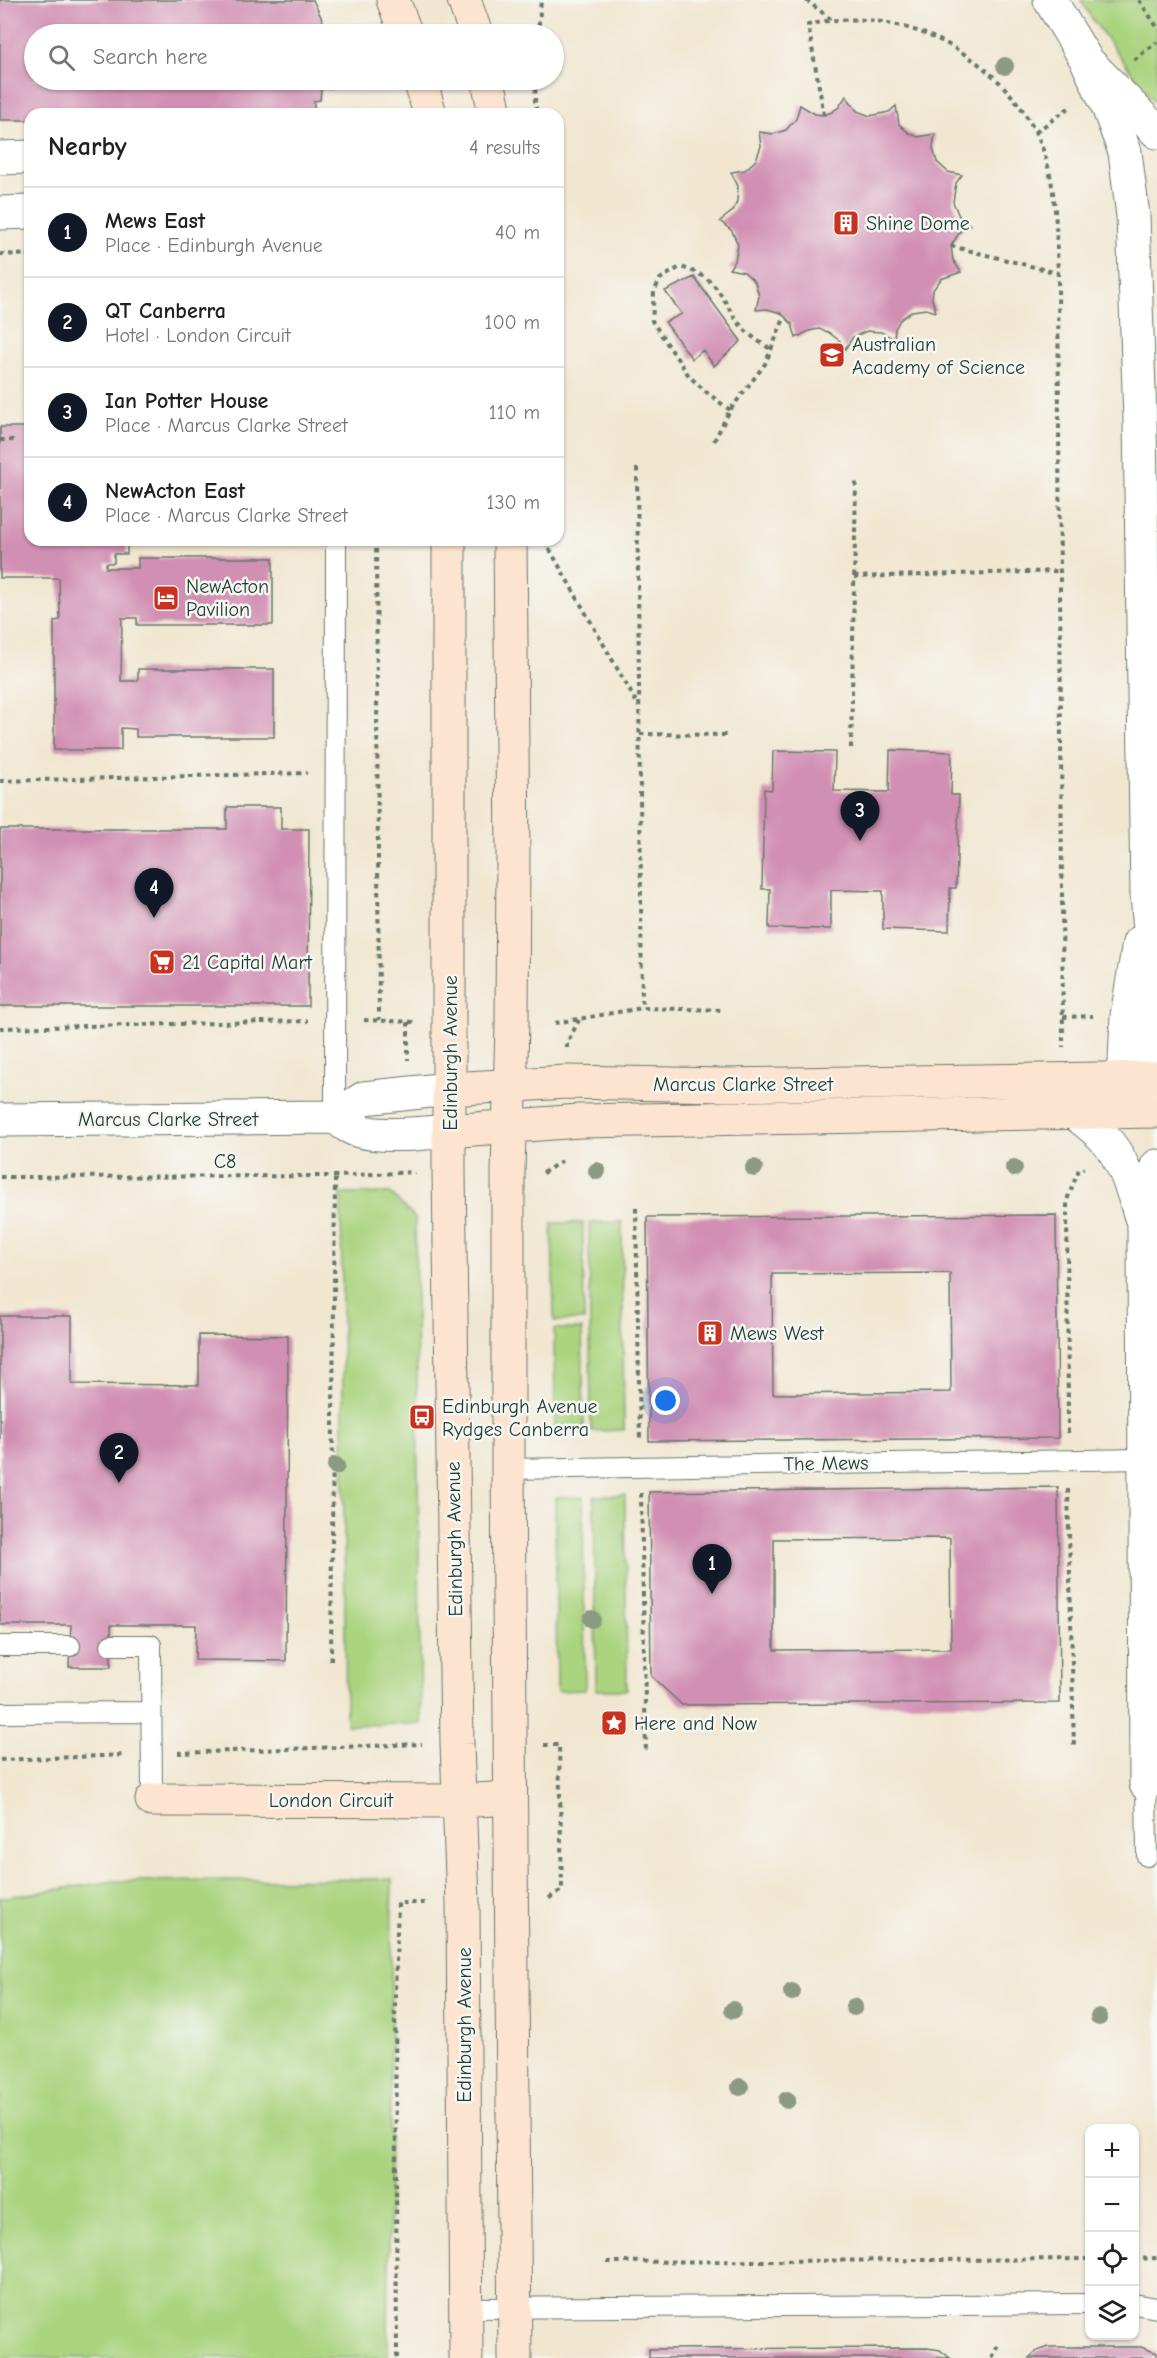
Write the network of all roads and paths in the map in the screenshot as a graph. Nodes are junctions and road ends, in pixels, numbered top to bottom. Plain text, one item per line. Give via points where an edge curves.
1 (393, 0) edge
2 (464, 0) edge
3 (541, 0) edge
4 (806, 0) edge
5 (1050, 0) edge
6 (1139, 0) edge
7 (833, 21) junction
8 (402, 24) edge
9 (472, 24) edge
10 (539, 24) edge
11 (1157, 27) edge
12 (1087, 61) junction
13 (423, 90) edge
14 (490, 90) edge
15 (536, 90) edge
16 (428, 108) edge
17 (494, 108) edge
18 (536, 108) edge
19 (824, 115) dead end
20 (1157, 132) edge
21 (24, 157) edge
22 (0, 158) edge
23 (24, 212) edge
24 (0, 213) edge
25 (951, 246) dead end
26 (0, 254) edge
27 (24, 255) edge
28 (1146, 259) edge
29 (1058, 273) junction
30 (785, 316) dead end
31 (772, 350) junction
32 (1148, 363) edge
33 (730, 410) junction
34 (0, 440) edge
35 (15, 440) dead end
36 (714, 441) dead end
37 (637, 468) dead end
38 (856, 480) dead end
39 (1157, 523) edge
40 (336, 546) edge
41 (376, 546) edge
42 (449, 546) edge
43 (510, 546) edge
44 (548, 546) edge
45 (1142, 558) junction
46 (1060, 571) junction
47 (854, 577) junction
48 (640, 709) junction
49 (640, 734) junction
50 (727, 735) dead end
51 (851, 748) dead end
52 (306, 773) dead end
53 (0, 781) edge
54 (1147, 894) junction
55 (642, 1008) junction
56 (724, 1010) dead end
57 (379, 1020) junction
58 (579, 1020) junction
59 (335, 1021) junction
60 (1157, 1022) edge
61 (555, 1023) dead end
62 (0, 1028) edge
63 (567, 1043) dead end
64 (408, 1063) dead end
65 (1145, 1078) edge
66 (1063, 1080) junction
67 (511, 1084) junction
68 (449, 1089) junction
69 (1072, 1111) junction
70 (1145, 1111) edge
71 (335, 1118) junction
72 (0, 1120) edge
73 (510, 1126) junction
74 (449, 1131) junction
75 (1157, 1166) edge
76 (449, 1172) junction
77 (335, 1176) junction
78 (0, 1177) edge
79 (1144, 1225) junction
80 (1145, 1459) junction
81 (508, 1469) junction
82 (1151, 1496) edge
83 (111, 1645) dead end
84 (0, 1646) edge
85 (70, 1646) dead end
86 (330, 1660) dead end
87 (151, 1712) junction
88 (0, 1713) edge
89 (432, 1744) dead end
90 (559, 1745) dead end
91 (152, 1754) junction
92 (0, 1760) edge
93 (1146, 1784) joint
94 (510, 1798) junction
95 (152, 1800) joint
96 (459, 1801) junction
97 (461, 1855) junction
98 (510, 1855) junction
99 (1147, 1856) dead end
100 (398, 1903) dead end
101 (540, 1903) dead end
102 (1157, 2258) edge
103 (1085, 2259) edge
104 (1139, 2259) edge
105 (607, 2262) dead end
106 (1085, 2304) edge
107 (1139, 2305) edge
108 (466, 2308) junction
109 (515, 2308) junction
110 (1157, 2308) edge
111 (998, 2345) dead end
112 (397, 2358) edge
113 (466, 2358) edge
114 (516, 2358) edge
115 (992, 2358) edge

1 - 8 main road
2 - 9 main road
3 - 10 path
4 - 7 path
5 - 12 street
6 - 11 path
7 - 19 path via 808,25
7 - 29 path via 862,19 901,24 974,58 1005,87 1036,132 1045,155 1055,194
12 - 20 street
12 - 28 street via 1125,152 1134,216
13 - 16 main road
14 - 17 main road
15 - 18 path
21 - 22 street
23 - 24 street
25 - 29 path
26 - 27 path
28 - 32 street
29 - 46 path
30 - 31 path
31 - 33 path
31 - 33 path via 741,325 706,276 680,267 660,279 654,292 652,321 690,376
32 - 45 street
33 - 36 path
34 - 35 path
37 - 48 path
38 - 47 path
39 - 45 street
40 - 59 lane
41 - 57 path
42 - 68 main road, Edinburgh Avenue
43 - 67 main road
44 - 48 path
45 - 54 street
46 - 47 path
46 - 66 path
47 - 51 path
48 - 49 path
49 - 50 path
49 - 55 path
52 - 53 path
54 - 60 street
54 - 65 street via 1126,1016
55 - 56 path
55 - 58 path
57 - 59 path
57 - 64 path via 408,1022
58 - 61 path
58 - 63 path
59 - 62 path
59 - 71 lane
60 - 65 street
65 - 66 main road, Marcus Clarke Street
65 - 70 street
66 - 67 main road, Marcus Clarke Street
67 - 68 main road, Marcus Clarke Street
67 - 73 main road
68 - 71 street, Marcus Clarke Street via 364,1098
68 - 74 main road, Edinburgh Avenue
69 - 70 main road, Marcus Clarke Street
69 - 73 main road, Marcus Clarke Street via 579,1121
69 - 79 street via 1105,1138 1113,1150 1124,1168
71 - 72 street, Marcus Clarke Street
71 - 74 street, Marcus Clarke Street via 361,1132
73 - 74 main road, Marcus Clarke Street
73 - 81 main road
74 - 76 main road, Edinburgh Avenue
75 - 79 street
76 - 77 path, C8
76 - 96 main road, Edinburgh Avenue
77 - 78 path, C8
77 - 86 path
79 - 80 street
80 - 81 lane, The Mews
80 - 82 street
81 - 94 main road
82 - 93 street
83 - 87 lane via 152,1645
84 - 85 lane
87 - 88 lane
87 - 91 lane
89 - 91 path
90 - 101 path via 562,1890
91 - 92 path
91 - 95 lane
93 - 99 lane
94 - 96 main road, London Circuit
94 - 98 main road
95 - 96 main road, London Circuit
96 - 97 main road, Edinburgh Avenue
97 - 98 main road
97 - 108 main road, Edinburgh Avenue
98 - 109 main road
100 - 112 path
102 - 104 path
103 - 105 path
106 - 109 lane
107 - 110 lane
108 - 109 lane
108 - 113 main road, Edinburgh Avenue
109 - 114 main road
111 - 115 path

